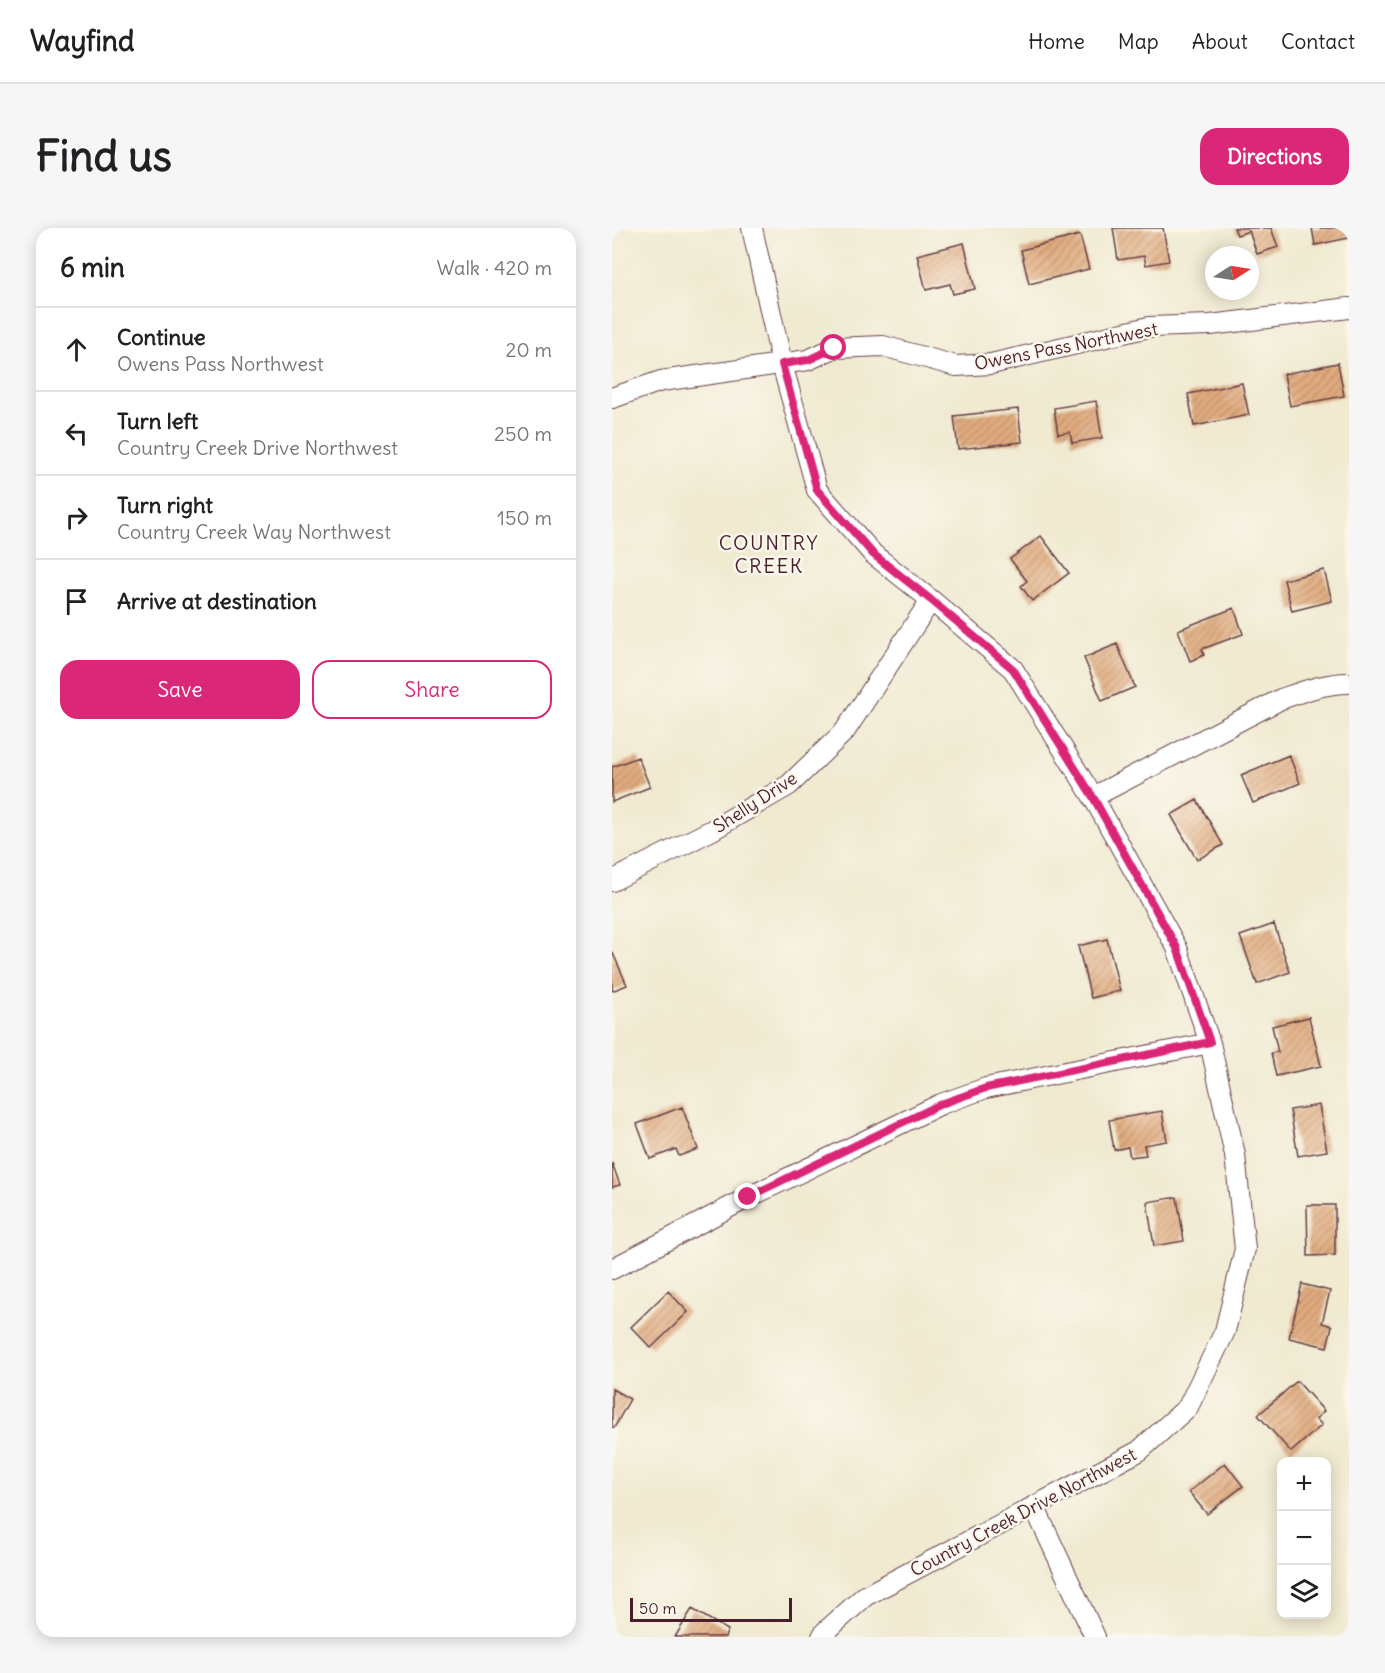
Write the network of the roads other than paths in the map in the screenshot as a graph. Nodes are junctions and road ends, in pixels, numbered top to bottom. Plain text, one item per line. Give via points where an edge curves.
1 (752, 228) edge
2 (1349, 308) edge
3 (782, 364) junction
4 (612, 398) edge
5 (931, 600) junction
6 (1349, 683) edge
7 (1093, 797) junction
8 (612, 881) edge
9 (1210, 1042) junction
10 (612, 1269) edge
11 (1034, 1506) junction
12 (822, 1637) edge
13 (1095, 1637) edge

1 - 3 street, Country Creek Drive Northwest
2 - 3 street, Owens Pass Northwest via 1210,325 1149,327 991,364 956,366 884,346 834,348 808,360
3 - 4 street, Owens Pass Northwest via 661,381
3 - 5 street, Country Creek Drive Northwest via 817,490 873,554
5 - 7 street, Country Creek Drive Northwest via 1013,669
5 - 8 street, Shelly Drive via 845,731 789,785
6 - 7 street via 1311,688 1281,699
7 - 9 street, Country Creek Drive Northwest via 1177,948
9 - 10 street via 986,1088 941,1104 748,1197
9 - 11 street, Country Creek Drive Northwest via 1234,1155 1245,1249 1225,1331 1188,1407 1139,1452
11 - 12 street, Country Creek Drive Northwest via 865,1596
11 - 13 street

